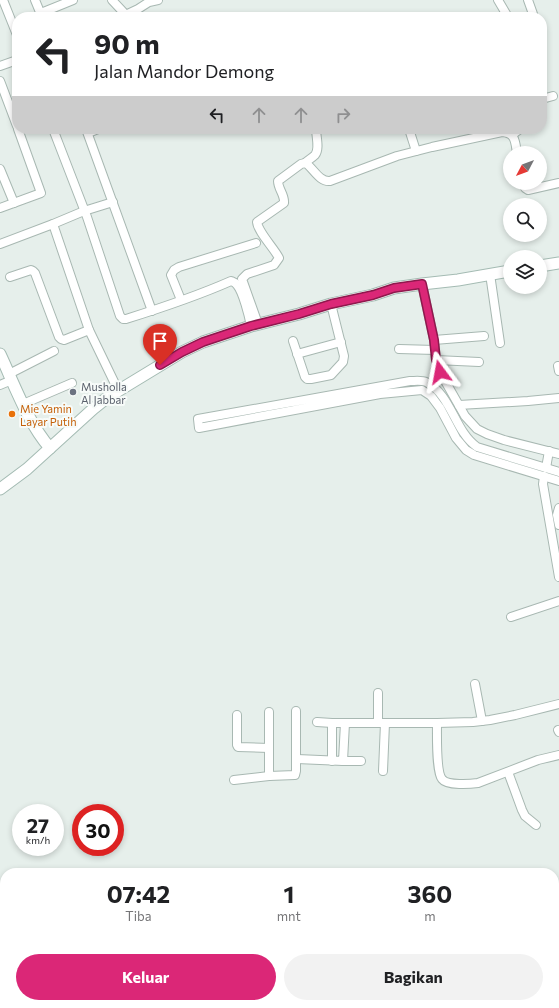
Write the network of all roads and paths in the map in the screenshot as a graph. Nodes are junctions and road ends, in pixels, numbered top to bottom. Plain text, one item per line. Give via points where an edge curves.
1 (3, 0) edge
2 (35, 0) edge
3 (73, 0) edge
4 (112, 0) edge
5 (158, 0) edge
6 (498, 0) edge
7 (528, 0) edge
8 (148, 1) edge
9 (40, 12) edge
10 (47, 12) edge
11 (120, 12) edge
12 (141, 12) edge
13 (504, 12) edge
14 (532, 12) edge
15 (12, 22) edge
16 (12, 62) edge
17 (0, 66) edge
18 (0, 81) edge
19 (553, 96) dead end
20 (547, 98) edge
21 (12, 113) edge
22 (20, 134) edge
23 (55, 134) edge
24 (88, 134) edge
25 (317, 134) edge
26 (411, 134) edge
27 (493, 134) edge
28 (512, 135) edge
29 (516, 146) edge
30 (416, 151) junction
31 (305, 163) junction
32 (0, 168) edge
33 (559, 184) edge
34 (547, 186) edge
35 (113, 202) junction
36 (14, 203) junction
37 (0, 208) edge
38 (84, 211) junction
39 (53, 224) junction
40 (256, 243) dead end
41 (0, 244) edge
42 (559, 262) edge
43 (547, 265) edge
44 (503, 272) edge
45 (490, 274) junction
46 (10, 277) dead end
47 (422, 284) junction
48 (181, 300) junction
49 (331, 304) junction
50 (152, 311) junction
51 (254, 325) junction
52 (90, 330) junction
53 (484, 336) dead end
54 (434, 340) junction
55 (293, 341) dead end
56 (341, 342) junction
57 (500, 344) dead end
58 (399, 349) dead end
59 (435, 350) junction
60 (54, 351) dead end
61 (0, 354) edge
62 (297, 354) junction
63 (436, 360) junction
64 (479, 362) dead end
65 (10, 377) junction
66 (72, 383) dead end
67 (0, 385) edge
68 (118, 390) junction
69 (379, 390) junction
70 (559, 398) edge
71 (23, 404) junction
72 (459, 405) junction
73 (50, 448) junction
74 (549, 451) junction
75 (559, 454) edge
76 (545, 472) junction
77 (559, 472) edge
78 (559, 481) edge
79 (0, 489) edge
80 (559, 508) edge
81 (559, 525) edge
82 (559, 577) edge
83 (559, 601) edge
84 (511, 617) dead end
85 (475, 684) dead end
86 (378, 693) dead end
87 (559, 704) edge
88 (296, 711) dead end
89 (269, 712) dead end
90 (237, 715) dead end
91 (482, 721) junction
92 (317, 722) dead end
93 (332, 723) junction
94 (345, 723) junction
95 (381, 723) junction
96 (437, 723) junction
97 (269, 748) junction
98 (559, 755) edge
99 (297, 759) junction
100 (332, 761) junction
101 (343, 761) junction
102 (361, 761) dead end
103 (383, 771) dead end
104 (508, 772) junction
105 (269, 776) junction
106 (234, 780) dead end
107 (536, 825) dead end

1 - 15 street
2 - 9 street
3 - 10 street
4 - 11 street
5 - 8 street
6 - 13 street
7 - 14 street
8 - 12 street
16 - 17 street
18 - 21 street
19 - 20 street
22 - 36 street via 41,193
23 - 38 street
24 - 35 street
25 - 31 street via 317,152
26 - 30 street
27 - 30 street
28 - 29 street
30 - 31 street via 326,181
31 - 51 street via 278,181 284,203 257,222 278,258 274,265 247,274 242,279
32 - 36 street
33 - 34 street
35 - 38 street
35 - 50 street
36 - 37 street
38 - 39 street
38 - 50 street via 120,316 126,319
39 - 41 street
39 - 52 street
40 - 48 street via 174,270 171,275
42 - 43 main road
44 - 45 main road
45 - 47 main road
45 - 57 street
46 - 52 street via 33,271 61,339
47 - 49 main road via 394,288
47 - 54 street
48 - 50 street
48 - 51 street via 234,282 243,296
49 - 51 main road
49 - 56 street
51 - 68 main road via 182,352
52 - 68 street
53 - 54 street
54 - 59 street
55 - 62 street
56 - 62 street
56 - 62 street via 343,362 328,375 307,379
58 - 59 street
59 - 63 street
60 - 65 street
61 - 65 main road
63 - 64 street
63 - 72 street via 441,376
65 - 67 street
65 - 71 main road
66 - 71 street
68 - 73 main road
69 - 69 street via 199,428 198,419
69 - 76 street via 410,381 425,381 447,403 463,433 477,447
70 - 72 street
71 - 73 main road via 38,434
72 - 74 street via 477,429 504,440
73 - 79 main road
74 - 75 street
74 - 76 street
76 - 77 street
76 - 78 street
76 - 82 street via 543,484
80 - 81 street
83 - 84 street
85 - 91 street
86 - 95 street
87 - 91 street
88 - 99 street
89 - 97 street
90 - 97 street via 238,747
91 - 96 street
92 - 93 street
93 - 94 street
93 - 100 street
94 - 95 street
94 - 101 street
95 - 96 street
95 - 103 street
96 - 104 street via 438,766 441,779 469,784
97 - 105 street
98 - 104 street
99 - 100 street
99 - 105 street via 295,775
100 - 101 street
101 - 102 street
104 - 107 street via 525,816
105 - 106 street

